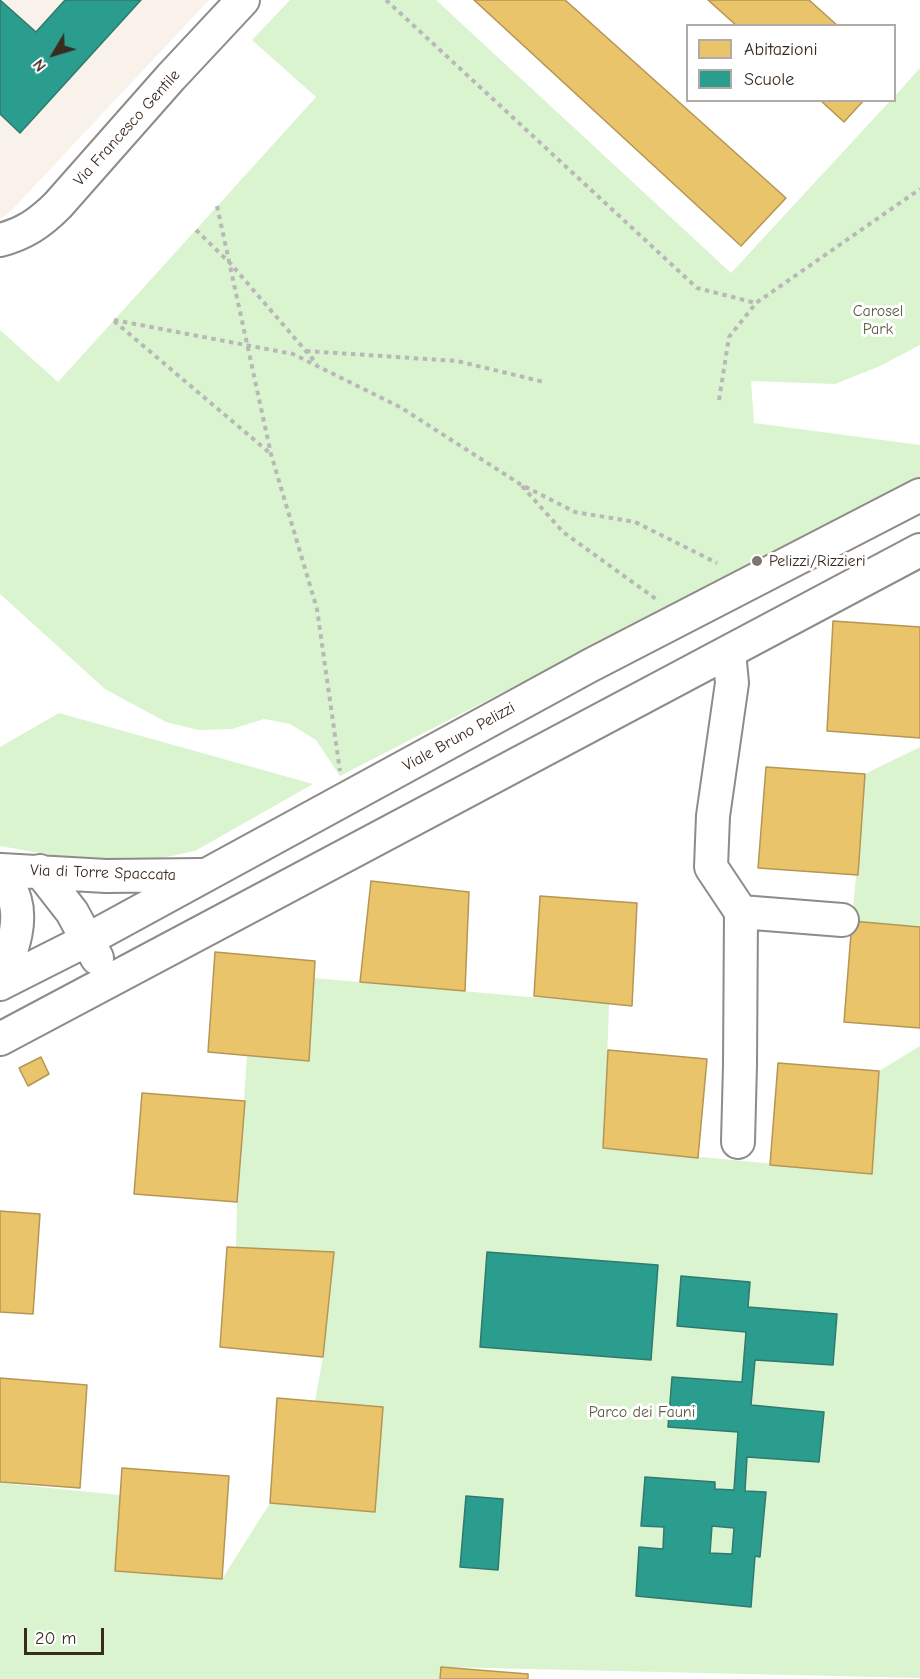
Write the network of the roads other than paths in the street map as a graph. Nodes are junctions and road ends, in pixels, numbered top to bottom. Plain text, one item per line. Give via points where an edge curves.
1 (243, 0) edge
2 (0, 240) edge
3 (920, 495) edge
4 (918, 552) edge
5 (729, 652) junction
6 (0, 870) edge
7 (40, 872) junction
8 (205, 875) junction
9 (741, 912) junction
10 (842, 920) dead end
11 (87, 940) junction
12 (110, 980) junction
13 (0, 984) edge
14 (0, 1039) edge
15 (738, 1143) dead end

1 - 2 street, Via Francesco Gentile via 58,205 22,234
3 - 8 street, Viale Bruno Pelizzi via 591,665
4 - 5 street
5 - 9 street via 732,683 713,816 711,867
5 - 12 street
6 - 7 street, Via di Torre Spaccata
6 - 11 street, Via di Torre Spaccata via 29,887 59,920
6 - 13 street, Via di Torre Spaccata via 14,896 17,916
7 - 8 street, Via di Torre Spaccata
7 - 11 street via 72,912
8 - 11 street, Viale Bruno Pelizzi
9 - 10 street
9 - 15 street
11 - 12 street, Via di Torre Spaccata
11 - 13 street, Viale Bruno Pelizzi
12 - 14 street

